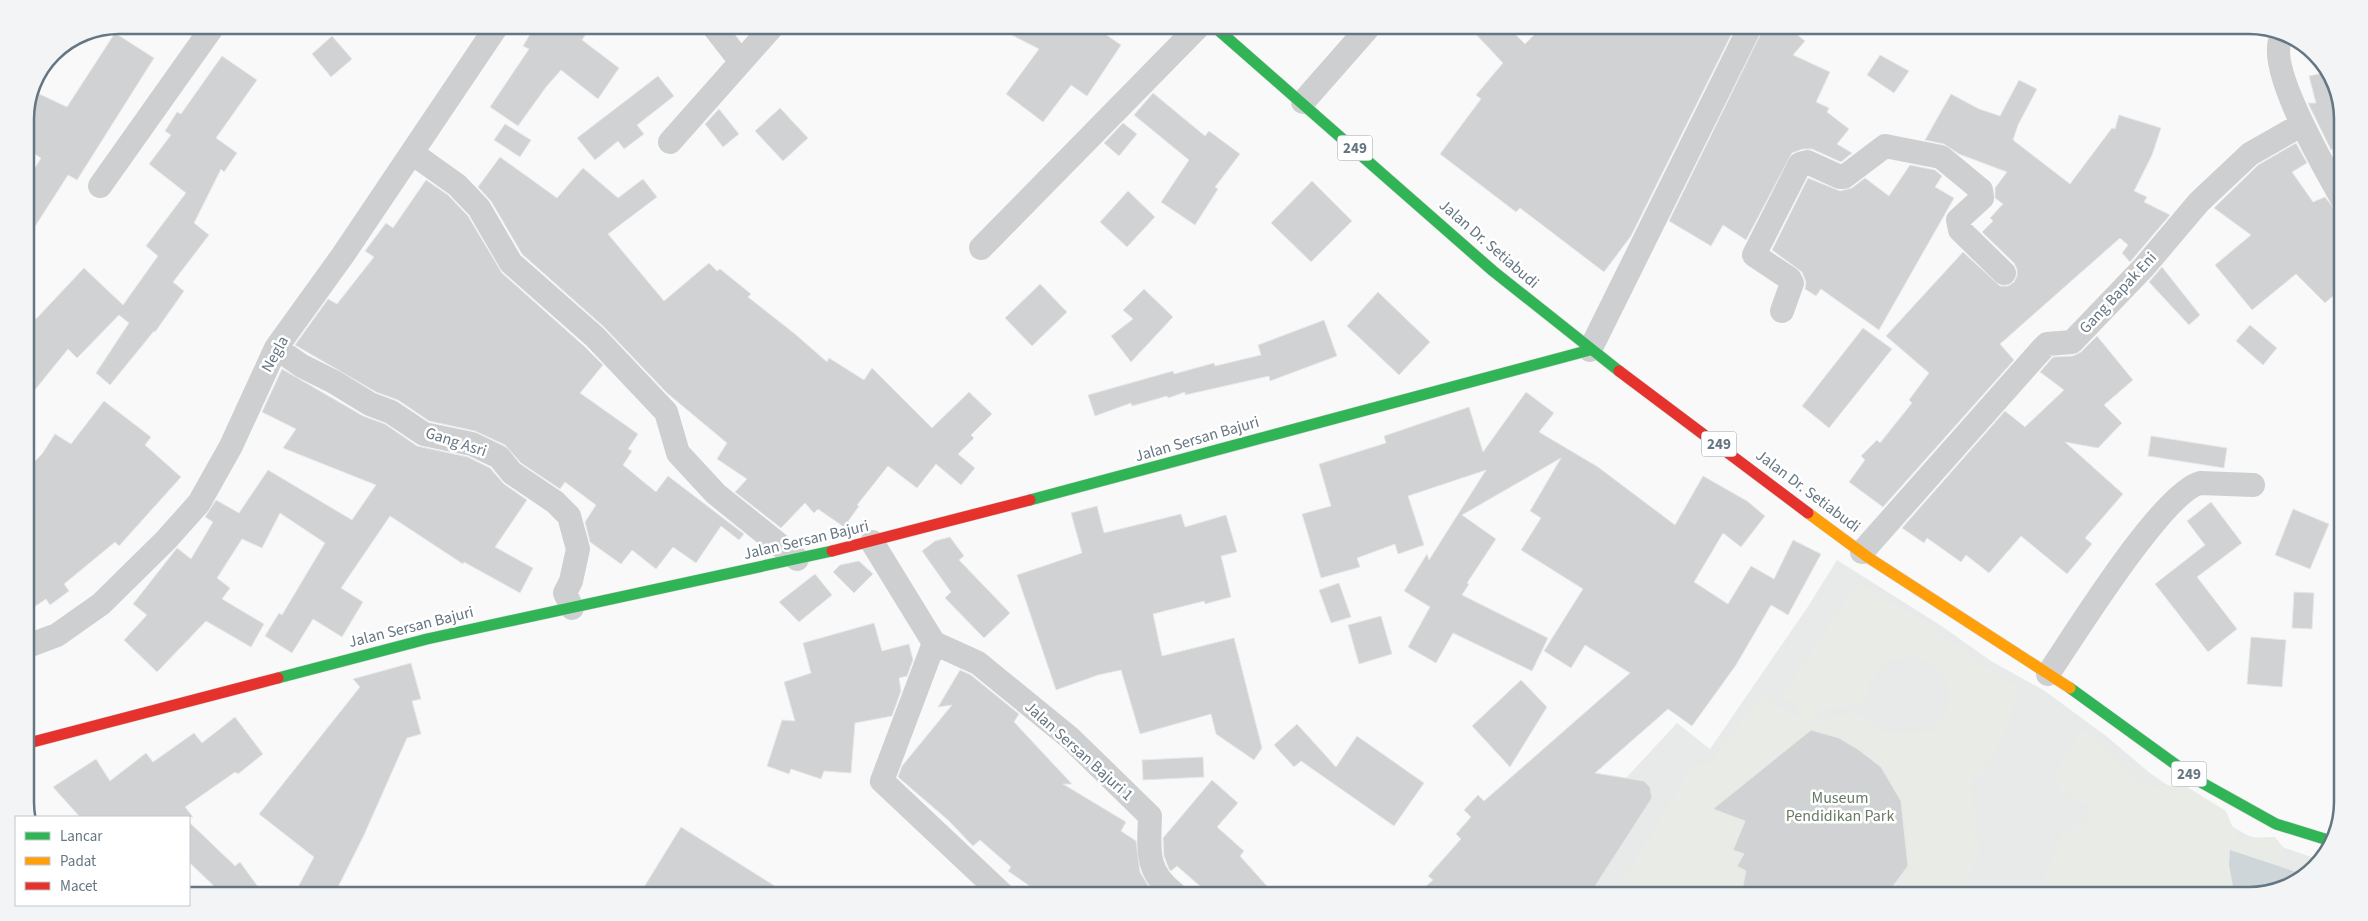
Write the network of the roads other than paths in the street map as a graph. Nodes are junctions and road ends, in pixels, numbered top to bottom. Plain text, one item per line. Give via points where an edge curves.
1 (208, 34) edge
2 (492, 34) edge
3 (719, 34) edge
4 (765, 34) edge
5 (1191, 34) edge
6 (1223, 34) edge
7 (1363, 34) edge
8 (1747, 34) edge
9 (2280, 40) edge
10 (741, 62) junction
11 (1303, 102) junction
12 (2301, 125) junction
13 (670, 142) dead end
14 (412, 152) junction
15 (2334, 185) edge
16 (100, 186) dead end
17 (981, 248) dead end
18 (2004, 273) dead end
19 (1782, 311) dead end
20 (276, 348) junction
21 (1590, 350) junction
22 (2254, 485) dead end
23 (872, 542) junction
24 (1862, 552) junction
25 (797, 559) junction
26 (572, 608) junction
27 (934, 643) junction
28 (34, 644) edge
29 (2048, 674) junction
30 (34, 742) edge
31 (2325, 839) edge
32 (995, 887) edge
33 (1165, 887) edge

1 - 16 street
2 - 14 street, Negla
3 - 10 street
4 - 10 street
5 - 17 street
6 - 11 main road, Jalan Dr. Setiabudi / 249
7 - 11 street
8 - 21 street
9 - 12 street via 2279,57
10 - 13 street
11 - 21 main road, Jalan Dr. Setiabudi / 249 via 1493,271
12 - 15 street
12 - 24 street, Gang Bapak Eni via 2250,154 2198,202 2144,267 2072,342 2047,344
14 - 20 street, Negla
14 - 25 street via 463,191 479,208 511,263 595,337 666,412 678,453 716,494
18 - 19 street via 1958,225 1958,220 1982,198 1981,190 1940,157 1885,146 1844,177 1808,162 1800,164 1754,255 1792,283
20 - 26 street, Gang Asri via 302,366 370,404 391,412 424,434 472,444 499,457 512,473 555,502 569,516 578,549 565,593
20 - 28 street, Negla via 231,446 199,503 102,604 57,635
21 - 23 main road, Jalan Sersan Bajuri
21 - 24 main road, Jalan Dr. Setiabudi / 249
22 - 29 street via 2200,483 2173,502 2144,534
23 - 25 main road, Jalan Sersan Bajuri
23 - 27 street
24 - 29 main road, Jalan Dr. Setiabudi / 249
25 - 26 main road, Jalan Sersan Bajuri
26 - 30 main road, Jalan Sersan Bajuri via 427,639
27 - 32 street via 882,781
27 - 33 street, Jalan Sersan Bajuri 1 via 978,663 1070,738 1150,816 1149,853 1155,874
29 - 31 main road, Jalan Dr. Setiabudi / 249 via 2197,780 2276,824

